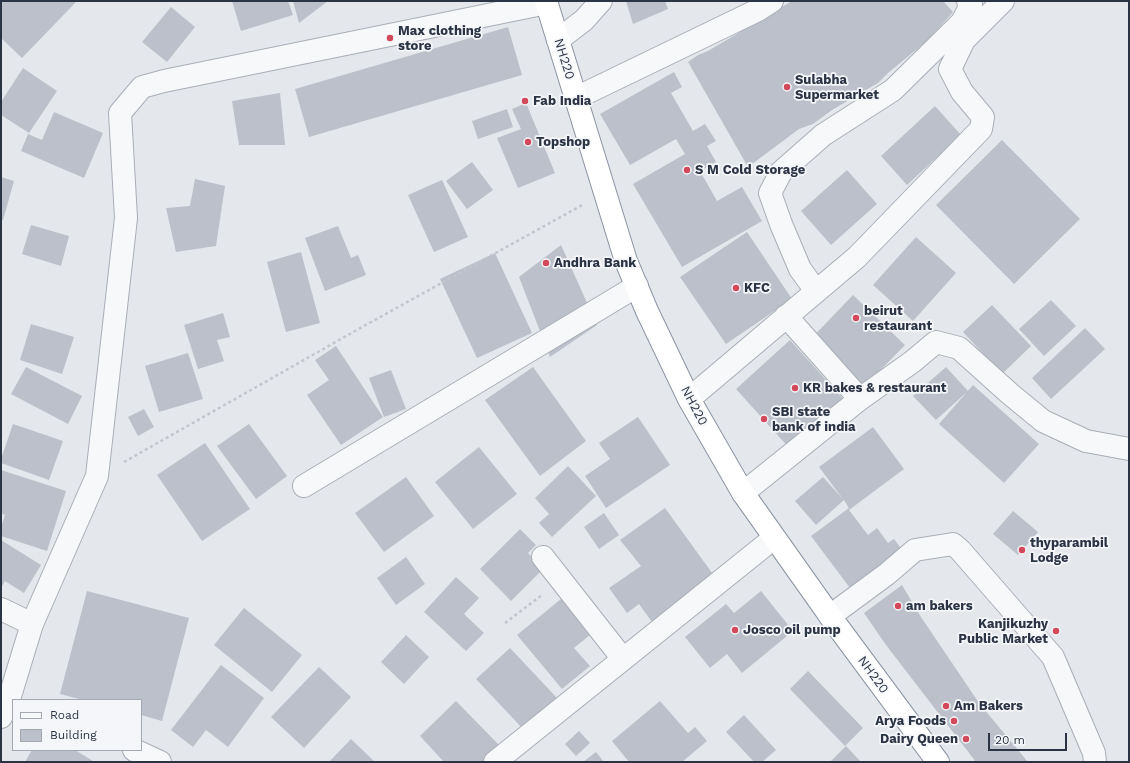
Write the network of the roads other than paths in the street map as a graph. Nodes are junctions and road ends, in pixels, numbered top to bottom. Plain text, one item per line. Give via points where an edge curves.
1 (601, 1) edge
2 (772, 1) edge
3 (968, 1) edge
4 (1003, 1) edge
5 (547, 2) edge
6 (558, 40) junction
7 (576, 98) junction
8 (637, 286) junction
9 (816, 291) junction
10 (786, 316) junction
11 (689, 399) junction
12 (860, 399) junction
13 (1129, 449) edge
14 (304, 486) dead end
15 (743, 493) junction
16 (774, 538) junction
17 (543, 557) dead end
18 (1, 609) edge
19 (830, 616) junction
20 (32, 624) junction
21 (623, 659) junction
22 (7, 711) edge
23 (136, 751) edge
24 (160, 762) edge
25 (495, 762) edge
26 (938, 762) edge
27 (1095, 762) edge

1 - 6 street via 584,20
2 - 7 street
3 - 9 street via 971,5 962,22 893,90 823,135 781,172 770,193 800,269
4 - 9 street via 964,40 950,69 962,92 983,117 981,129 858,257
5 - 6 highway, NH220
5 - 20 street via 142,87 120,113 126,218 97,476
6 - 7 highway, NH220
7 - 8 highway, NH220 via 626,261
8 - 11 highway, NH220
8 - 14 street
9 - 10 street
10 - 11 street
10 - 12 street
11 - 15 highway, NH220
12 - 13 street via 936,342 960,348 1043,421 1086,441
12 - 15 street
15 - 16 highway, NH220
16 - 19 highway, NH220
16 - 21 street
17 - 21 street
18 - 20 street
19 - 26 highway, NH220
19 - 27 street via 915,550 953,544 1053,657 1094,752
20 - 22 street
21 - 25 street
23 - 24 street

